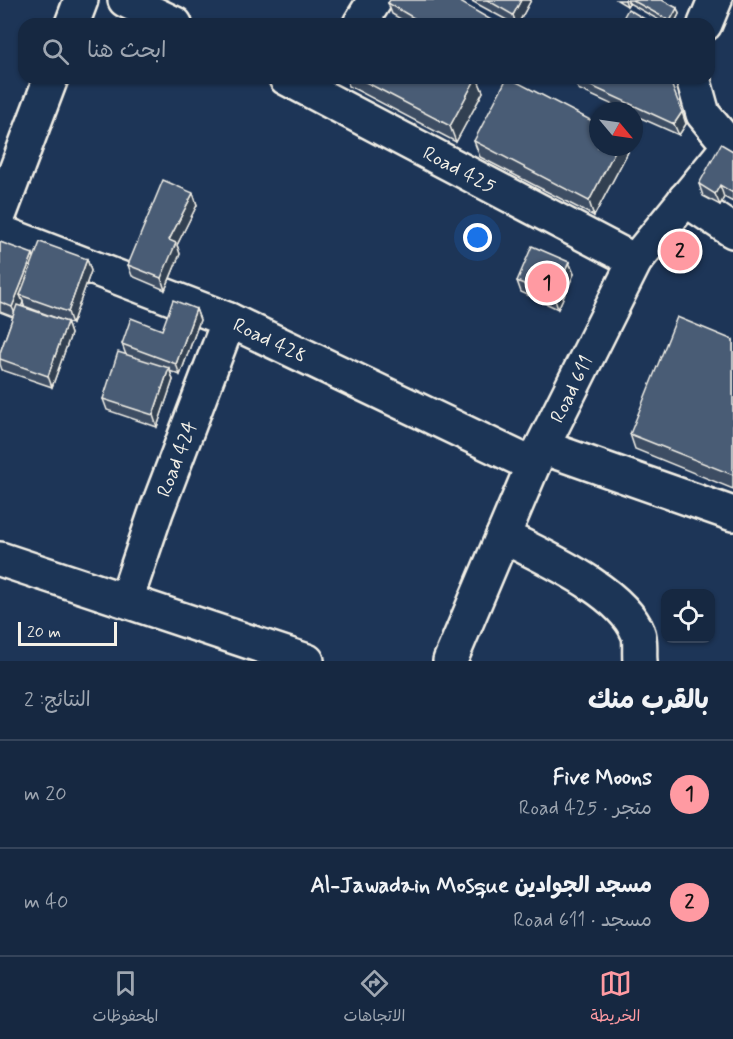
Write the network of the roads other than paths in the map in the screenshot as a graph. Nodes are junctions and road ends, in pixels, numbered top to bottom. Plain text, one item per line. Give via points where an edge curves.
1 (81, 0) edge
2 (125, 0) edge
3 (375, 0) edge
4 (715, 0) edge
5 (74, 18) edge
6 (162, 18) edge
7 (364, 18) edge
8 (708, 18) edge
9 (49, 84) edge
10 (695, 84) edge
11 (322, 86) edge
12 (731, 146) edge
13 (685, 199) junction
14 (0, 213) edge
15 (733, 231) edge
16 (0, 232) edge
17 (635, 261) junction
18 (229, 320) junction
19 (537, 456) junction
20 (733, 514) edge
21 (503, 536) junction
22 (0, 559) edge
23 (126, 600) junction
24 (307, 661) edge
25 (450, 661) edge
26 (640, 661) edge

1 - 5 street
2 - 6 street
3 - 7 street
4 - 8 street
9 - 14 street
10 - 12 street via 703,114
11 - 17 street, Road 425
12 - 13 street, Road 611
13 - 15 street
13 - 17 street, Road 611
16 - 18 street, Road 428
17 - 19 street, Road 611
18 - 19 street, Road 428
18 - 23 street, Road 424
19 - 20 street, Road 428
19 - 21 street, Road 611
21 - 25 street, Road 611
21 - 26 street via 581,577 616,601 639,633
22 - 23 street
23 - 24 street

